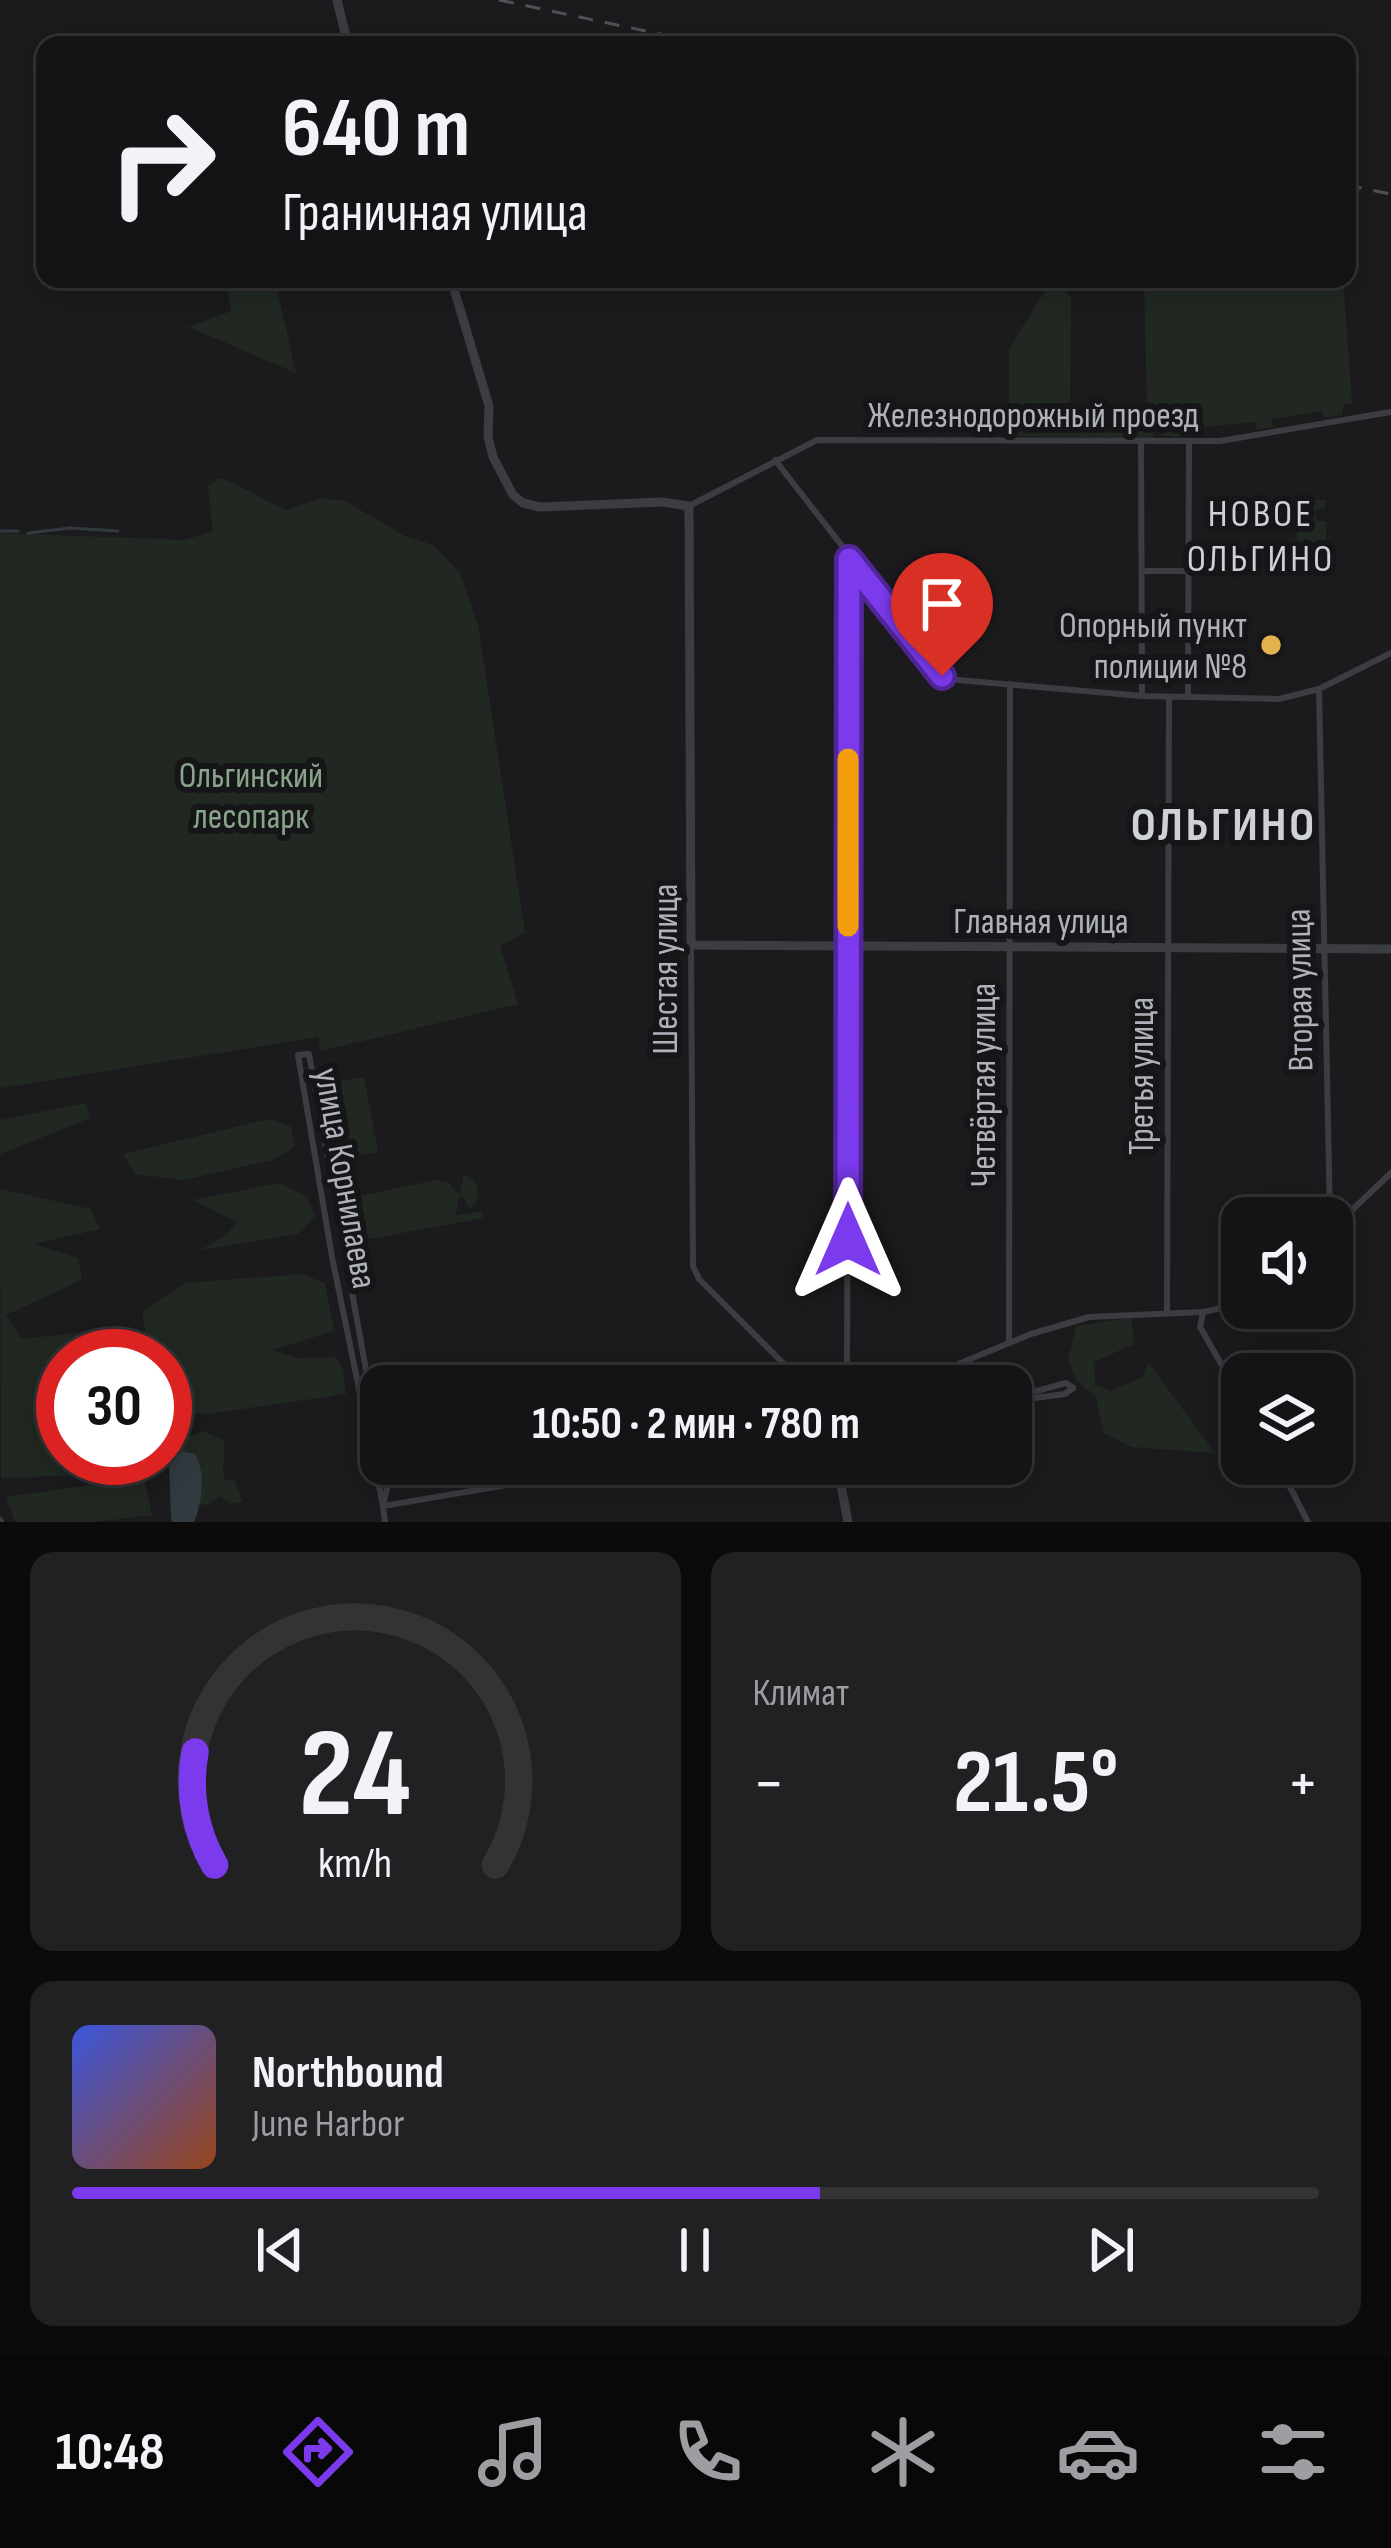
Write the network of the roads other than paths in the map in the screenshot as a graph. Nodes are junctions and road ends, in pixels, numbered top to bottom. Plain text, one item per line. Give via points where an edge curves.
1 (337, 0) edge
2 (346, 36) edge
3 (454, 288) edge
4 (1391, 412) edge
5 (1142, 441) junction
6 (1189, 442) junction
7 (775, 460) junction
8 (689, 506) junction
9 (849, 559) junction
10 (1142, 571) junction
11 (1189, 571) junction
12 (1391, 653) edge
13 (1010, 684) junction
14 (1319, 688) junction
15 (1142, 696) junction
16 (1168, 697) junction
17 (1188, 698) junction
18 (691, 945) junction
19 (848, 946) junction
20 (1010, 947) junction
21 (1168, 948) junction
22 (1324, 949) junction
23 (1391, 949) edge
24 (1391, 1173) edge
25 (1330, 1197) edge
26 (1353, 1209) edge
27 (1221, 1306) edge
28 (1167, 1311) junction
29 (1203, 1312) junction
30 (1009, 1343) junction
31 (1221, 1364) edge
32 (365, 1365) edge
33 (785, 1365) edge
34 (847, 1365) edge
35 (956, 1365) edge
36 (360, 1394) edge
37 (1011, 1399) edge
38 (379, 1485) edge
39 (386, 1485) edge
40 (508, 1485) edge
41 (841, 1485) edge
42 (1289, 1485) edge
43 (383, 1506) junction
44 (386, 1522) edge
45 (848, 1522) edge
46 (1308, 1522) edge

1 - 2 street
3 - 8 street via 488,406 490,450 513,495 540,507
4 - 6 street, Железнодорожный проезд
5 - 6 street, Железнодорожный проезд
5 - 7 street, Железнодорожный проезд via 811,441
5 - 10 street
6 - 11 street
7 - 8 street, Железнодорожный проезд
7 - 9 street
8 - 18 street, Шестая улица
9 - 13 street via 942,676
9 - 19 street
10 - 11 street
10 - 15 street
11 - 17 street
12 - 14 street
13 - 15 street
13 - 20 street, Четвёртая улица
14 - 17 street via 1279,699
14 - 22 street, Вторая улица
15 - 16 street
16 - 17 street
16 - 21 street, Третья улица
18 - 19 street, Главная улица
18 - 33 street, Шестая улица via 693,1266
19 - 20 street, Главная улица
19 - 34 street
20 - 21 street, Главная улица
20 - 30 street, Четвёртая улица
21 - 22 street, Главная улица
21 - 28 street, Третья улица
22 - 23 street, Главная улица
22 - 25 street, Вторая улица
24 - 26 street
27 - 29 street
28 - 29 street
28 - 30 street via 1093,1316
29 - 31 street via 1200,1327
30 - 35 street
32 - 36 street, улица Корнилаева via 309,1054 298,1055
37 - 37 street via 1065,1394 1073,1388 1066,1383
38 - 43 street, улица Корнилаева
39 - 43 street, улица Корнилаева
40 - 43 street
41 - 45 street
42 - 46 street
43 - 44 street, улица Корнилаева

